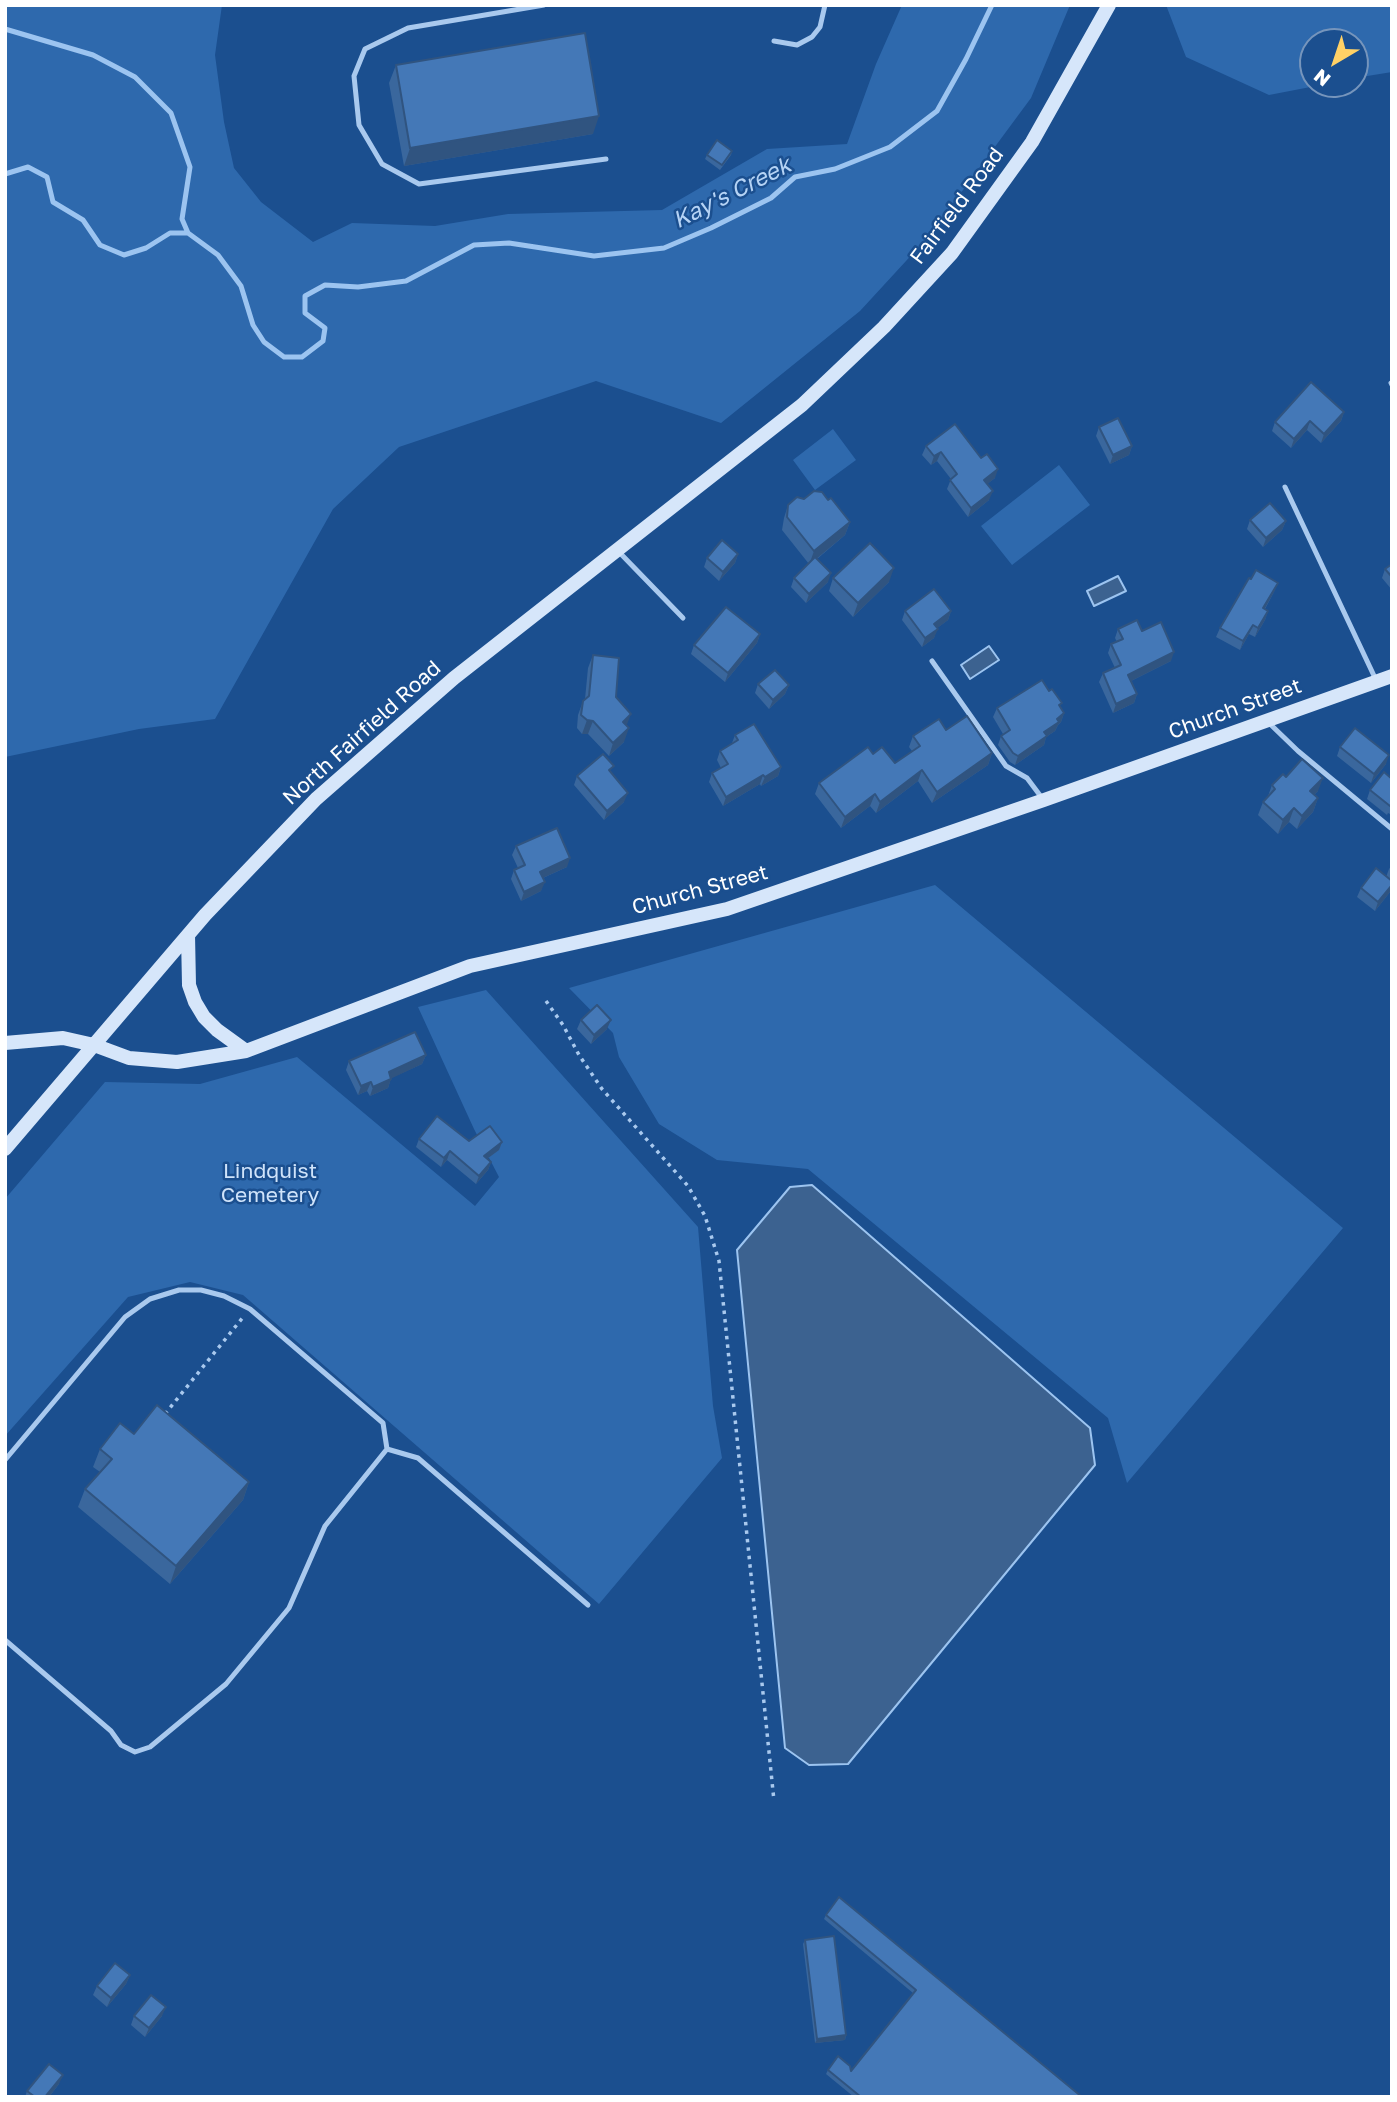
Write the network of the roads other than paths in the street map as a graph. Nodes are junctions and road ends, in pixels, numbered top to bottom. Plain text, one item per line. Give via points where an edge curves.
1 (544, 5) edge
2 (825, 5) edge
3 (1109, 5) edge
4 (774, 41) dead end
5 (606, 159) dead end
6 (802, 405) joint
7 (1284, 487) dead end
8 (617, 550) junction
9 (683, 618) dead end
10 (932, 661) dead end
11 (1392, 676) edge
12 (1376, 681) junction
13 (1267, 720) junction
14 (1044, 800) junction
15 (1392, 829) edge
16 (188, 935) junction
17 (5, 1043) edge
18 (94, 1045) junction
19 (246, 1051) junction
20 (5, 1149) edge
21 (387, 1449) junction
22 (5, 1460) edge
23 (587, 1605) dead end
24 (5, 1640) edge

1 - 5 lane via 408,28 365,49 354,75 359,125 382,164 419,184
2 - 4 lane via 820,27 812,37 797,45
3 - 6 main road, Fairfield Road via 1032,142 952,253 884,327
6 - 8 main road, North Fairfield Road
7 - 12 lane
8 - 9 lane
8 - 16 main road, North Fairfield Road via 454,678 316,799
10 - 14 lane via 1006,766 1027,778
11 - 12 main road, Church Street
12 - 13 main road, Church Street
13 - 14 main road, Church Street
13 - 15 lane
14 - 19 main road, Church Street via 727,909 470,966
16 - 18 main road, North Fairfield Road
16 - 19 main road via 189,985 195,1002 210,1023
17 - 18 main road, Church Street via 63,1038
18 - 19 main road, Church Street via 129,1058 177,1062
18 - 20 main road, North Fairfield Road
21 - 22 lane via 383,1423 250,1309 224,1296 179,1290 150,1299 125,1317
21 - 23 lane via 418,1458
21 - 24 lane via 325,1526 289,1608 226,1684 150,1747 135,1752 121,1745 111,1731

